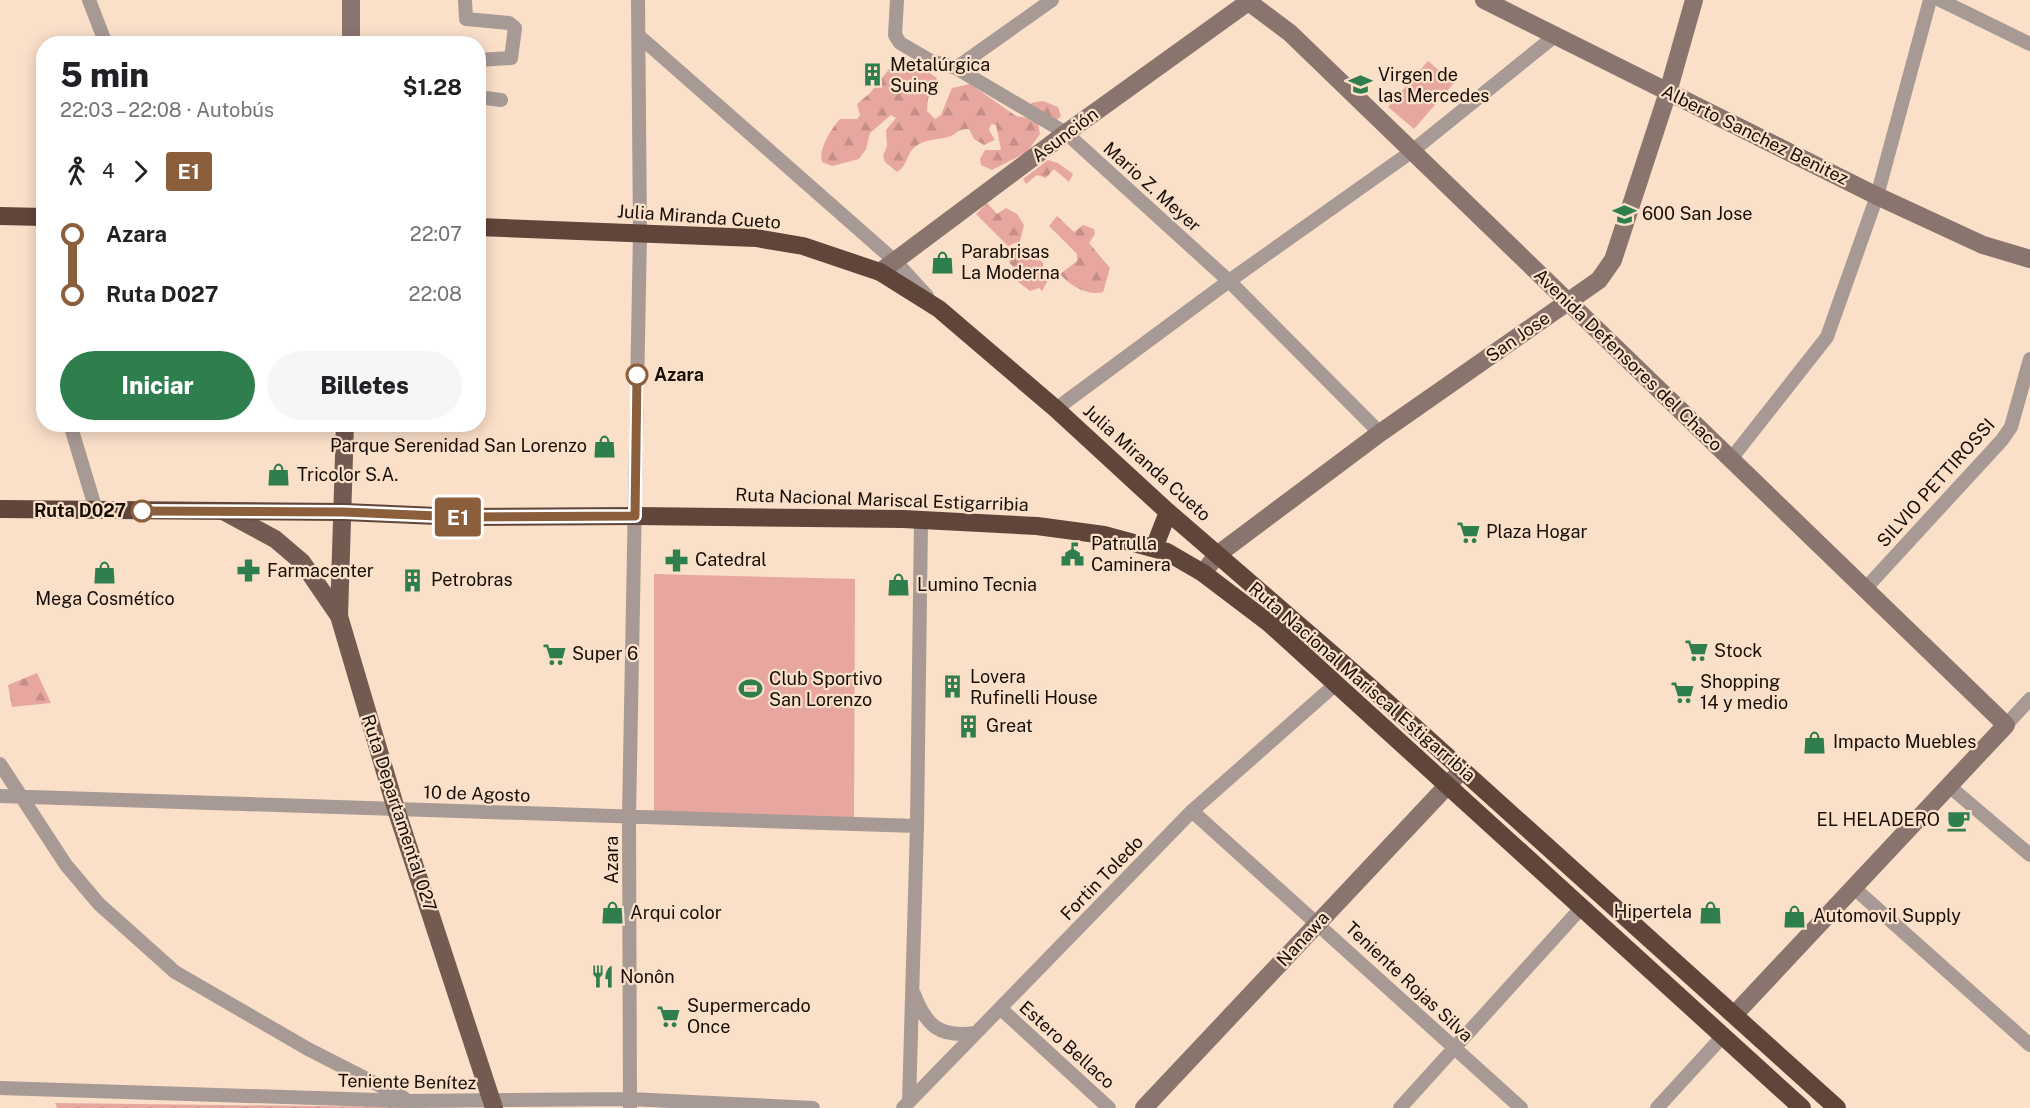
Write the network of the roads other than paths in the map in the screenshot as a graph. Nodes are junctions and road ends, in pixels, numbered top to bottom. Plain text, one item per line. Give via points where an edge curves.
1 (89, 0) edge
2 (351, 0) edge
3 (465, 0) edge
4 (638, 0) edge
5 (897, 0) edge
6 (1052, 0) edge
7 (1484, 0) edge
8 (1694, 0) edge
9 (1930, 0) edge
10 (1940, 0) edge
11 (1249, 1) edge
12 (1556, 35) junction
13 (103, 36) edge
14 (351, 36) edge
15 (639, 36) junction
16 (2030, 44) edge
17 (486, 60) edge
18 (956, 68) junction
19 (1668, 92) junction
20 (486, 98) edge
21 (501, 100) dead end
22 (1066, 133) junction
23 (1411, 152) junction
24 (1877, 195) junction
25 (0, 216) edge
26 (36, 217) edge
27 (486, 227) edge
28 (640, 233) junction
29 (2030, 259) edge
30 (896, 262) junction
31 (880, 272) junction
32 (1229, 281) junction
33 (1568, 302) junction
34 (939, 309) junction
35 (2030, 359) edge
36 (1056, 409) junction
37 (72, 432) edge
38 (345, 432) edge
39 (1380, 433) junction
40 (1731, 459) junction
41 (0, 509) edge
42 (96, 510) junction
43 (225, 512) junction
44 (344, 512) junction
45 (1168, 512) junction
46 (635, 516) junction
47 (921, 519) junction
48 (1154, 548) junction
49 (1217, 555) junction
50 (1203, 573) junction
51 (1864, 590) junction
52 (339, 616) junction
53 (1337, 683) junction
54 (2030, 699) edge
55 (2006, 725) junction
56 (0, 764) edge
57 (1461, 770) junction
58 (1447, 784) junction
59 (1949, 786) junction
60 (0, 796) edge
61 (22, 797) junction
62 (396, 809) junction
63 (1192, 811) junction
64 (629, 816) junction
65 (917, 826) junction
66 (2030, 855) edge
67 (1852, 887) junction
68 (1582, 907) junction
69 (1319, 922) junction
70 (912, 990) junction
71 (1001, 1009) junction
72 (1735, 1014) junction
73 (975, 1033) junction
74 (1723, 1036) junction
75 (2030, 1045) edge
76 (1454, 1047) junction
77 (0, 1088) edge
78 (409, 1101) junction
79 (630, 1103) edge
80 (493, 1105) edge
81 (906, 1105) edge
82 (813, 1108) edge
83 (1109, 1108) edge
84 (1144, 1108) edge
85 (1400, 1108) edge
86 (1521, 1108) edge
87 (1657, 1108) edge
88 (1802, 1108) edge
89 (1837, 1108) edge

1 - 13 street
2 - 14 street
3 - 17 street via 466,19 509,23 515,28 511,58
4 - 15 street, Azara
5 - 18 street, Mario Z. Meyer via 895,34 900,43 931,61
6 - 18 street
7 - 12 street, Alberto Sanchez Benitez
8 - 19 street, San Jose
9 - 24 street
10 - 16 street
11 - 22 street, Asunción
11 - 23 street, Avenida Defensores del Chaco via 1290,33
12 - 19 street, Alberto Sanchez Benitez
12 - 23 street
15 - 28 street, Azara
15 - 30 street, Julia Miranda Cueto
18 - 22 street, Mario Z. Meyer
19 - 24 street, Alberto Sanchez Benitez
19 - 33 street, San Jose via 1613,260 1599,280
20 - 21 street
22 - 30 street, Asunción
22 - 32 street, Mario Z. Meyer
23 - 32 street
23 - 33 street, Avenida Defensores del Chaco
24 - 29 street, Alberto Sanchez Benitez via 1983,245
24 - 40 street via 1827,337
25 - 26 highway
27 - 28 highway, Julia Miranda Cueto
28 - 31 highway, Julia Miranda Cueto via 756,238 803,246
28 - 46 street, Azara
30 - 31 street, Asunción
30 - 34 street, Julia Miranda Cueto
31 - 34 highway, Julia Miranda Cueto
32 - 36 street
32 - 39 street, Mario Z. Meyer
33 - 39 street, San Jose
33 - 40 street, Avenida Defensores del Chaco
34 - 36 highway, Julia Miranda Cueto
35 - 51 street, SILVIO PETTIROSSI via 2011,427 2002,440
36 - 45 highway, Julia Miranda Cueto
37 - 42 street
38 - 44 main road, Ruta Departamental 027
39 - 49 street, San Jose
40 - 51 street, Avenida Defensores del Chaco
41 - 42 highway, Ruta Nacional Mariscal Estigarribia
42 - 43 highway, Ruta Nacional Mariscal Estigarribia
43 - 44 highway, Ruta Nacional Mariscal Estigarribia
43 - 52 main road via 274,539 302,562
44 - 46 highway, Ruta Nacional Mariscal Estigarribia via 461,517
44 - 52 main road, Ruta Departamental 027
45 - 48 highway
45 - 49 highway, Julia Miranda Cueto
46 - 47 highway, Ruta Nacional Mariscal Estigarribia
46 - 64 street, Azara
47 - 48 highway, Ruta Nacional Mariscal Estigarribia via 1104,534
47 - 65 street
48 - 50 highway, Ruta Nacional Mariscal Estigarribia
49 - 50 street, San Jose
49 - 57 highway, Ruta Nacional Mariscal Estigarribia
50 - 53 highway, Ruta Nacional Mariscal Estigarribia via 1269,623
51 - 55 street, Avenida Defensores del Chaco
52 - 62 main road, Ruta Departamental 027
53 - 58 highway, Ruta Nacional Mariscal Estigarribia
53 - 63 street, Fortin Toledo
54 - 55 street
55 - 59 street
56 - 61 street
57 - 58 street, Nanawa
57 - 72 highway, Ruta Nacional Mariscal Estigarribia
58 - 68 highway, Ruta Nacional Mariscal Estigarribia
58 - 69 street, Nanawa
59 - 66 street
59 - 67 street
60 - 61 street, 10 de Agosto
61 - 62 street, 10 de Agosto
61 - 78 street via 66,865 99,904 175,972 308,1049
62 - 64 street, 10 de Agosto
62 - 80 main road, Ruta Departamental 027
63 - 69 street, Teniente Rojas Silva
63 - 71 street, Fortin Toledo
64 - 65 street, 10 de Agosto
64 - 79 street, Azara
65 - 70 street
67 - 72 street
67 - 75 street
68 - 74 highway, Ruta Nacional Mariscal Estigarribia
68 - 76 street
69 - 76 street, Teniente Rojas Silva
69 - 84 street, Nanawa
70 - 73 street via 920,1010 939,1029 954,1035
70 - 81 street
71 - 73 street, Fortin Toledo
71 - 83 street, Estero Bellaco
72 - 89 highway, Ruta Nacional Mariscal Estigarribia
73 - 81 street, Fortin Toledo
74 - 87 street
74 - 88 highway, Ruta Nacional Mariscal Estigarribia
76 - 85 street
76 - 86 street, Teniente Rojas Silva
77 - 78 street, Teniente Benítez
78 - 80 street, Teniente Benítez
79 - 80 street, Teniente Benítez
79 - 82 street, Teniente Benítez

